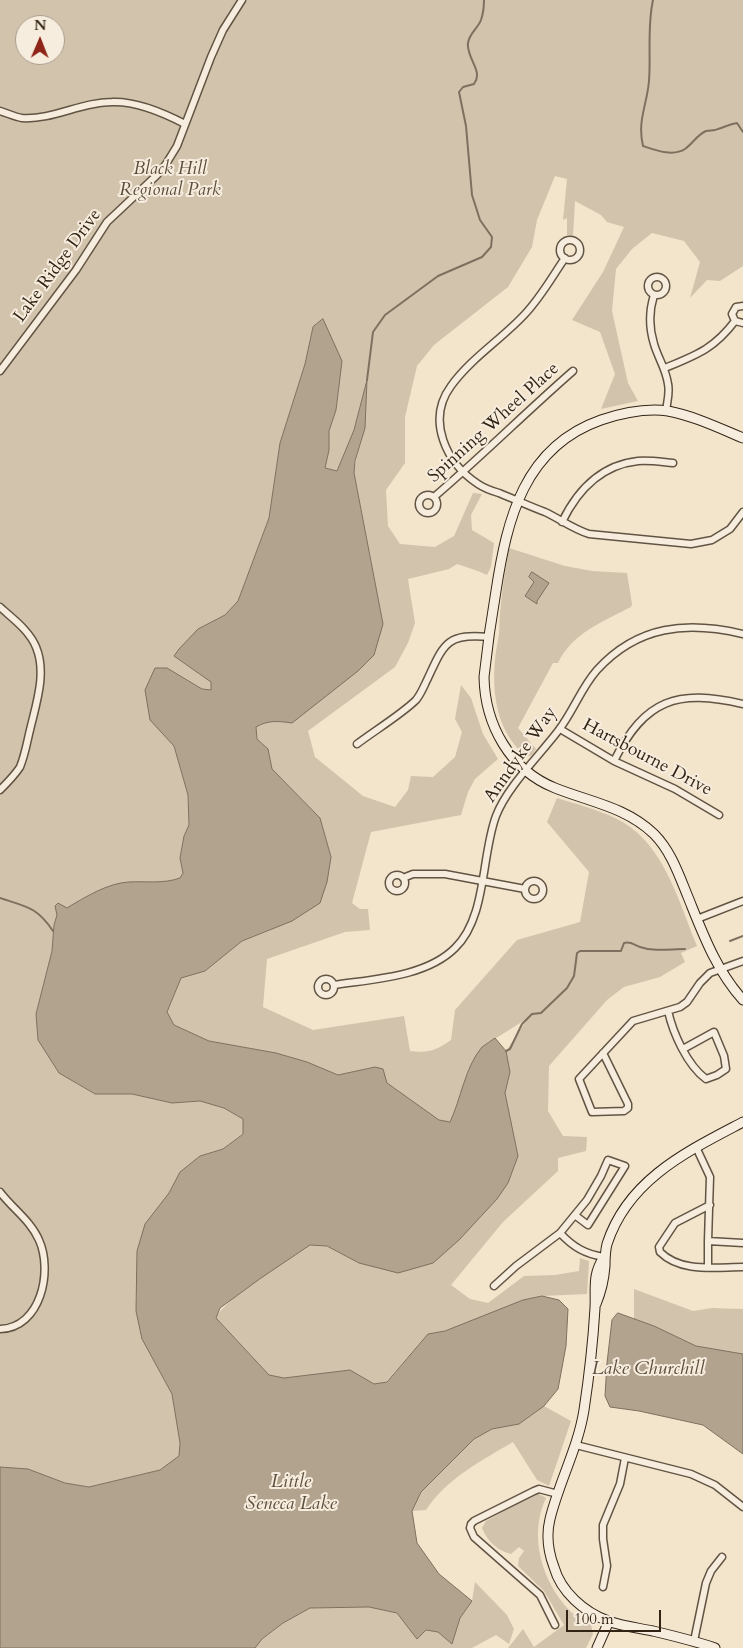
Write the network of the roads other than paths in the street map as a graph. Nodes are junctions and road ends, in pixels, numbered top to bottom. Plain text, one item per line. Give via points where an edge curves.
1 (242, 0) edge
2 (0, 111) edge
3 (185, 124) junction
4 (565, 258) dead end
5 (654, 295) dead end
6 (743, 306) edge
7 (735, 321) junction
8 (743, 323) edge
9 (665, 368) junction
10 (0, 371) edge
11 (573, 371) dead end
12 (666, 411) junction
13 (743, 438) edge
14 (673, 463) dead end
15 (464, 472) junction
16 (434, 497) dead end
17 (517, 500) junction
18 (743, 512) edge
19 (562, 522) junction
20 (0, 607) edge
21 (743, 634) edge
22 (489, 637) junction
23 (743, 704) edge
24 (560, 729) junction
25 (357, 744) dead end
26 (614, 761) junction
27 (526, 771) junction
28 (0, 790) edge
29 (719, 815) dead end
30 (403, 878) dead end
31 (482, 881) junction
32 (525, 889) dead end
33 (743, 901) edge
34 (697, 919) junction
35 (743, 961) edge
36 (720, 969) junction
37 (334, 985) dead end
38 (743, 1000) edge
39 (668, 1011) junction
40 (683, 1049) junction
41 (603, 1053) junction
42 (743, 1122) edge
43 (696, 1148) junction
44 (0, 1192) edge
45 (710, 1205) junction
46 (576, 1216) junction
47 (560, 1233) junction
48 (708, 1241) junction
49 (743, 1243) edge
50 (604, 1257) junction
51 (708, 1267) junction
52 (743, 1267) edge
53 (494, 1286) dead end
54 (0, 1328) edge
55 (576, 1445) junction
56 (625, 1458) junction
57 (558, 1494) junction
58 (743, 1507) edge
59 (722, 1557) dead end
60 (604, 1587) dead end
61 (609, 1621) junction
62 (555, 1625) dead end
63 (694, 1641) junction
64 (597, 1648) edge
65 (715, 1648) edge

1 - 3 street, Lake Ridge Drive via 223,30
2 - 3 street via 20,118 42,118 93,103 114,101 136,105
3 - 10 street, Lake Ridge Drive via 166,164 107,222 76,270
4 - 15 street via 525,315 450,387 443,402 442,440 452,460
5 - 9 street via 650,327 654,346
6 - 7 street via 733,311
7 - 8 street
7 - 9 street via 712,346
9 - 12 street via 669,387
11 - 15 street, Spinning Wheel Place
12 - 13 street via 700,420
12 - 17 street via 618,414 577,431 545,457
14 - 19 street via 638,461 606,471 580,491
15 - 16 street, Spinning Wheel Place
15 - 17 street via 478,485
17 - 19 street
17 - 22 street via 501,558
18 - 19 street via 730,529 712,540 691,544 589,534
20 - 28 street via 29,635 40,660 40,674 24,758 19,769
21 - 24 street, Anndyke Way via 693,626 666,629 641,638 617,652 597,670
22 - 25 street via 461,636 448,643 416,700
22 - 27 street via 484,692 489,716 502,744
23 - 26 street via 697,696 657,708 625,739
24 - 26 street, Hartsbourne Drive
24 - 27 street, Anndyke Way
26 - 29 street, Hartsbourne Drive via 675,789
27 - 31 street, Anndyke Way via 496,816
27 - 34 street via 555,788 625,813 654,834 676,869
30 - 31 street via 428,872
31 - 32 street
31 - 37 street, Anndyke Way via 477,909 468,930 455,948 438,962 414,971
33 - 34 street
34 - 36 street
35 - 36 street
36 - 38 street
36 - 39 street via 704,978 688,1002
39 - 40 street via 672,1029
39 - 41 street via 633,1021
40 - 40 street via 706,1079 726,1069 714,1032
41 - 41 street via 579,1079 592,1112 624,1111 628,1104
42 - 43 street
43 - 45 street via 710,1178
43 - 50 street via 655,1174 633,1197 614,1226
44 - 54 street via 39,1240 44,1259 44,1282 30,1315 23,1322
45 - 48 street
45 - 51 street via 675,1223 659,1246 660,1252 676,1263
46 - 46 street via 588,1224 625,1166 608,1160
46 - 47 street
47 - 50 street via 575,1248
47 - 53 street
48 - 49 street
48 - 51 street
50 - 55 street via 605,1267 595,1306 584,1412
51 - 52 street
55 - 56 street
55 - 57 street
56 - 58 street via 692,1474 715,1485
56 - 60 street via 620,1484 603,1525 607,1566
57 - 61 street via 548,1539 555,1572 576,1601 589,1612
57 - 62 street via 539,1489 474,1521 470,1528 474,1537 540,1595
59 - 63 street via 706,1583
61 - 63 street
61 - 64 street
63 - 65 street

